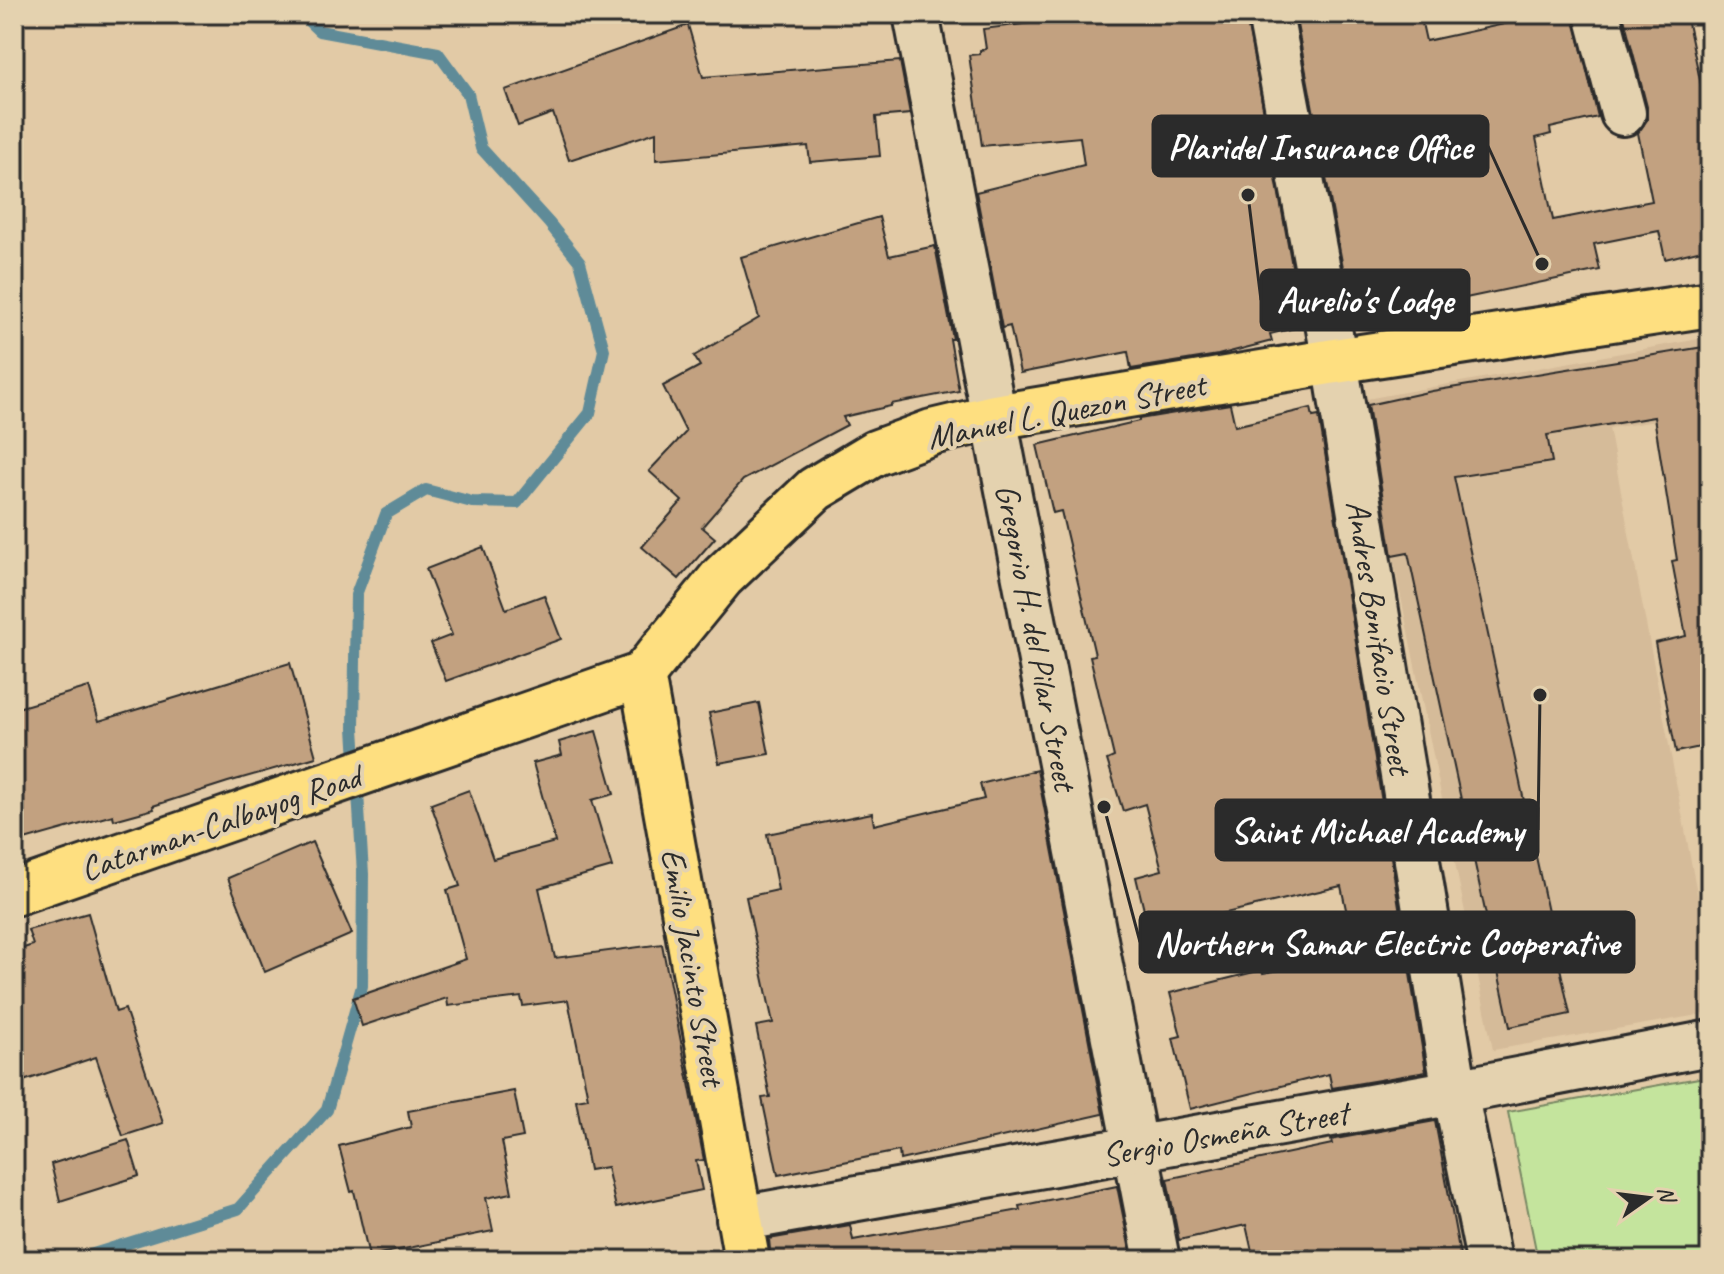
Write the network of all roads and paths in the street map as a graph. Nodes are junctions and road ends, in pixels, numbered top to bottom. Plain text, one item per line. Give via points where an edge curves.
1 (916, 14) edge
2 (1270, 14) edge
3 (1597, 14) edge
4 (1623, 113) dead end
5 (1710, 304) edge
6 (1335, 361) junction
7 (995, 417) junction
8 (642, 675) junction
9 (14, 893) edge
10 (1710, 1043) edge
11 (1455, 1092) junction
12 (1134, 1150) junction
13 (743, 1239) edge
14 (1157, 1260) edge
15 (1489, 1260) edge

1 - 7 street, Gregorio H. del Pilar Street
2 - 6 street, Andres Bonifacio Street
3 - 4 street
5 - 6 main road, Manuel L. Quezon Street
6 - 7 main road, Manuel L. Quezon Street
6 - 11 street, Andres Bonifacio Street
7 - 8 main road, Manuel L. Quezon Street via 875,453 815,489 722,577
7 - 12 street, Gregorio H. del Pilar Street
8 - 9 main road, Catarman-Calbayog Road
8 - 13 main road, Emilio Jacinto Street
10 - 11 street, Sergio Osmeña Street
11 - 12 street, Sergio Osmeña Street
11 - 15 street, Andres Bonifacio Street
12 - 13 street, Sergio Osmeña Street
12 - 14 street, Gregorio H. del Pilar Street

